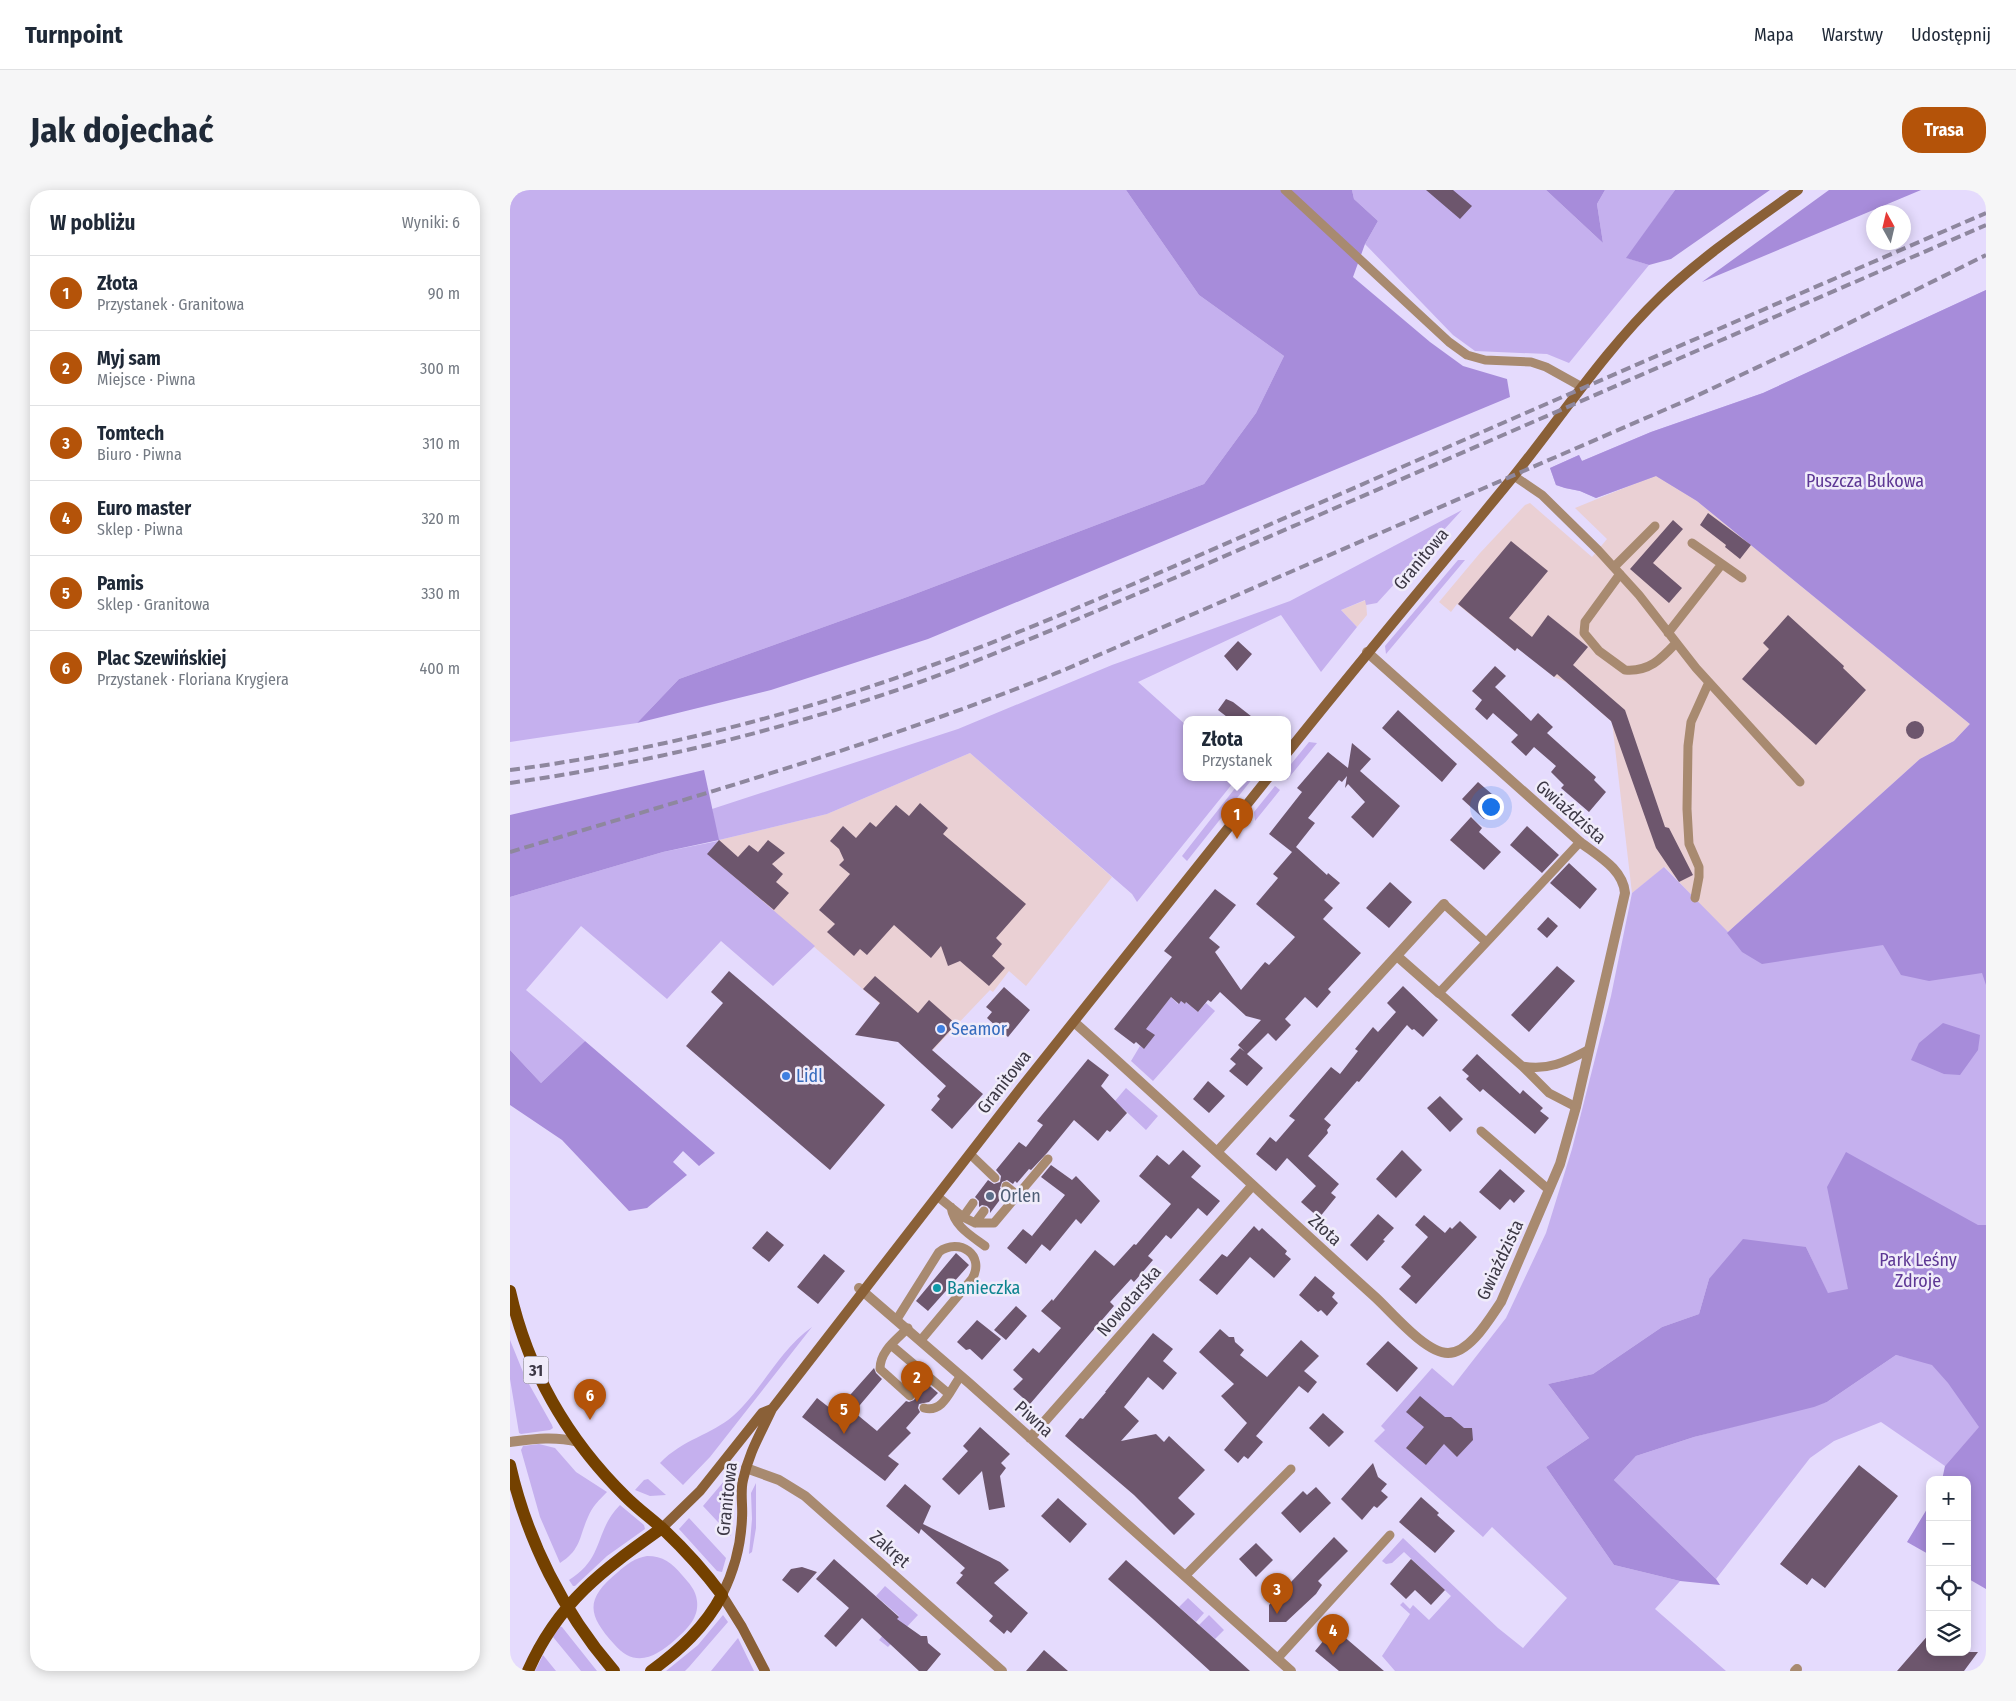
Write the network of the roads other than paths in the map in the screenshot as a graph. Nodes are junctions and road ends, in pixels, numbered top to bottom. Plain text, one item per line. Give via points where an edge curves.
1 (1285, 190) edge
2 (1798, 190) edge
3 (1582, 387) junction
4 (1514, 476) junction
5 (1655, 526) dead end
6 (1692, 543) dead end
7 (1722, 564) junction
8 (1617, 570) junction
9 (1742, 578) dead end
10 (1668, 633) junction
11 (1676, 643) junction
12 (1367, 652) junction
13 (1709, 682) junction
14 (1291, 748) edge
15 (1266, 781) edge
16 (1800, 782) dead end
17 (1580, 842) junction
18 (1695, 898) dead end
19 (1444, 904) joint
20 (1486, 942) junction
21 (1398, 956) junction
22 (1439, 993) junction
23 (1074, 1022) junction
24 (1588, 1050) junction
25 (1522, 1066) junction
26 (1576, 1107) junction
27 (1481, 1131) dead end
28 (1217, 1152) junction
29 (970, 1154) junction
30 (1048, 1159) dead end
31 (993, 1178) dead end
32 (1006, 1186) dead end
33 (1252, 1186) junction
34 (1549, 1190) junction
35 (1017, 1195) junction
36 (937, 1196) junction
37 (973, 1203) dead end
38 (950, 1207) junction
39 (984, 1211) dead end
40 (963, 1217) junction
41 (975, 1223) junction
42 (984, 1246) dead end
43 (861, 1289) junction
44 (510, 1291) edge
45 (897, 1319) junction
46 (908, 1328) junction
47 (921, 1340) junction
48 (890, 1345) junction
49 (1448, 1353) joint
50 (961, 1376) junction
51 (949, 1394) junction
52 (910, 1396) dead end
53 (924, 1408) dead end
54 (772, 1409) junction
55 (1030, 1438) junction
56 (510, 1442) edge
57 (578, 1442) junction
58 (510, 1464) edge
59 (746, 1468) junction
60 (1291, 1469) dead end
61 (662, 1528) junction
62 (1390, 1535) dead end
63 (1185, 1576) junction
64 (722, 1595) junction
65 (567, 1606) junction
66 (1276, 1659) junction
67 (528, 1671) edge
68 (614, 1671) edge
69 (651, 1671) edge
70 (765, 1671) edge
71 (1002, 1671) edge
72 (1291, 1671) edge

1 - 3 lane via 1466,355 1485,360 1531,362
2 - 3 street, Granitowa via 1706,257 1662,295
3 - 4 street, Granitowa
4 - 8 lane via 1542,495
4 - 12 street, Granitowa
5 - 8 lane
6 - 7 lane
7 - 9 lane
7 - 10 lane
8 - 10 lane
8 - 11 lane via 1585,622 1584,633 1599,651 1625,670 1650,666
10 - 11 lane
11 - 13 lane
12 - 14 street, Granitowa
12 - 17 street, Gwiaździsta
13 - 16 lane
13 - 18 lane via 1692,722 1688,746 1689,844 1699,867
15 - 23 street, Granitowa
17 - 20 lane
17 - 24 street, Gwiaździsta via 1617,871 1625,893
19 - 20 lane
19 - 21 street
20 - 22 lane
21 - 22 street
21 - 28 street
22 - 25 lane
23 - 28 street, Złota
23 - 29 street, Granitowa
24 - 25 lane via 1555,1065
24 - 26 street, Gwiaździsta
25 - 26 lane via 1549,1093
26 - 34 street, Gwiaździsta
27 - 34 lane
28 - 33 street, Złota
29 - 31 lane
29 - 36 street, Granitowa
30 - 35 lane
32 - 35 lane
33 - 49 street, Złota via 1420,1340
33 - 55 street, Nowotarska
34 - 49 street, Gwiaździsta via 1501,1302 1468,1344
35 - 41 lane via 994,1223
36 - 38 lane
36 - 43 street, Granitowa
37 - 40 lane
38 - 40 lane
38 - 42 lane via 960,1227
39 - 41 lane
40 - 41 lane
43 - 45 street, Piwna
43 - 54 street, Granitowa
44 - 57 main road, 31 via 538,1375
45 - 46 street, Piwna
45 - 47 lane via 939,1252 947,1246 957,1246 973,1255 977,1263 972,1279
46 - 47 street, Piwna
46 - 48 lane
47 - 50 street, Piwna
48 - 51 lane
48 - 52 lane via 880,1360 880,1368
50 - 51 lane
50 - 55 street, Piwna
51 - 53 lane via 940,1405
54 - 59 street, Granitowa via 754,1443
54 - 61 street, Granitowa via 762,1414 705,1485
55 - 63 street, Piwna
56 - 57 street via 544,1437
57 - 61 main road, 31 via 618,1488
58 - 65 main road via 534,1541
59 - 64 street, Granitowa via 742,1484 740,1542
59 - 71 street, Zakręt via 779,1480 805,1496
60 - 63 lane
61 - 64 main road, 31
61 - 65 main road via 618,1559
62 - 66 lane
63 - 66 street, Piwna
64 - 69 main road via 694,1635
64 - 70 street
65 - 67 main road via 540,1644
65 - 68 main road
66 - 72 street, Piwna

